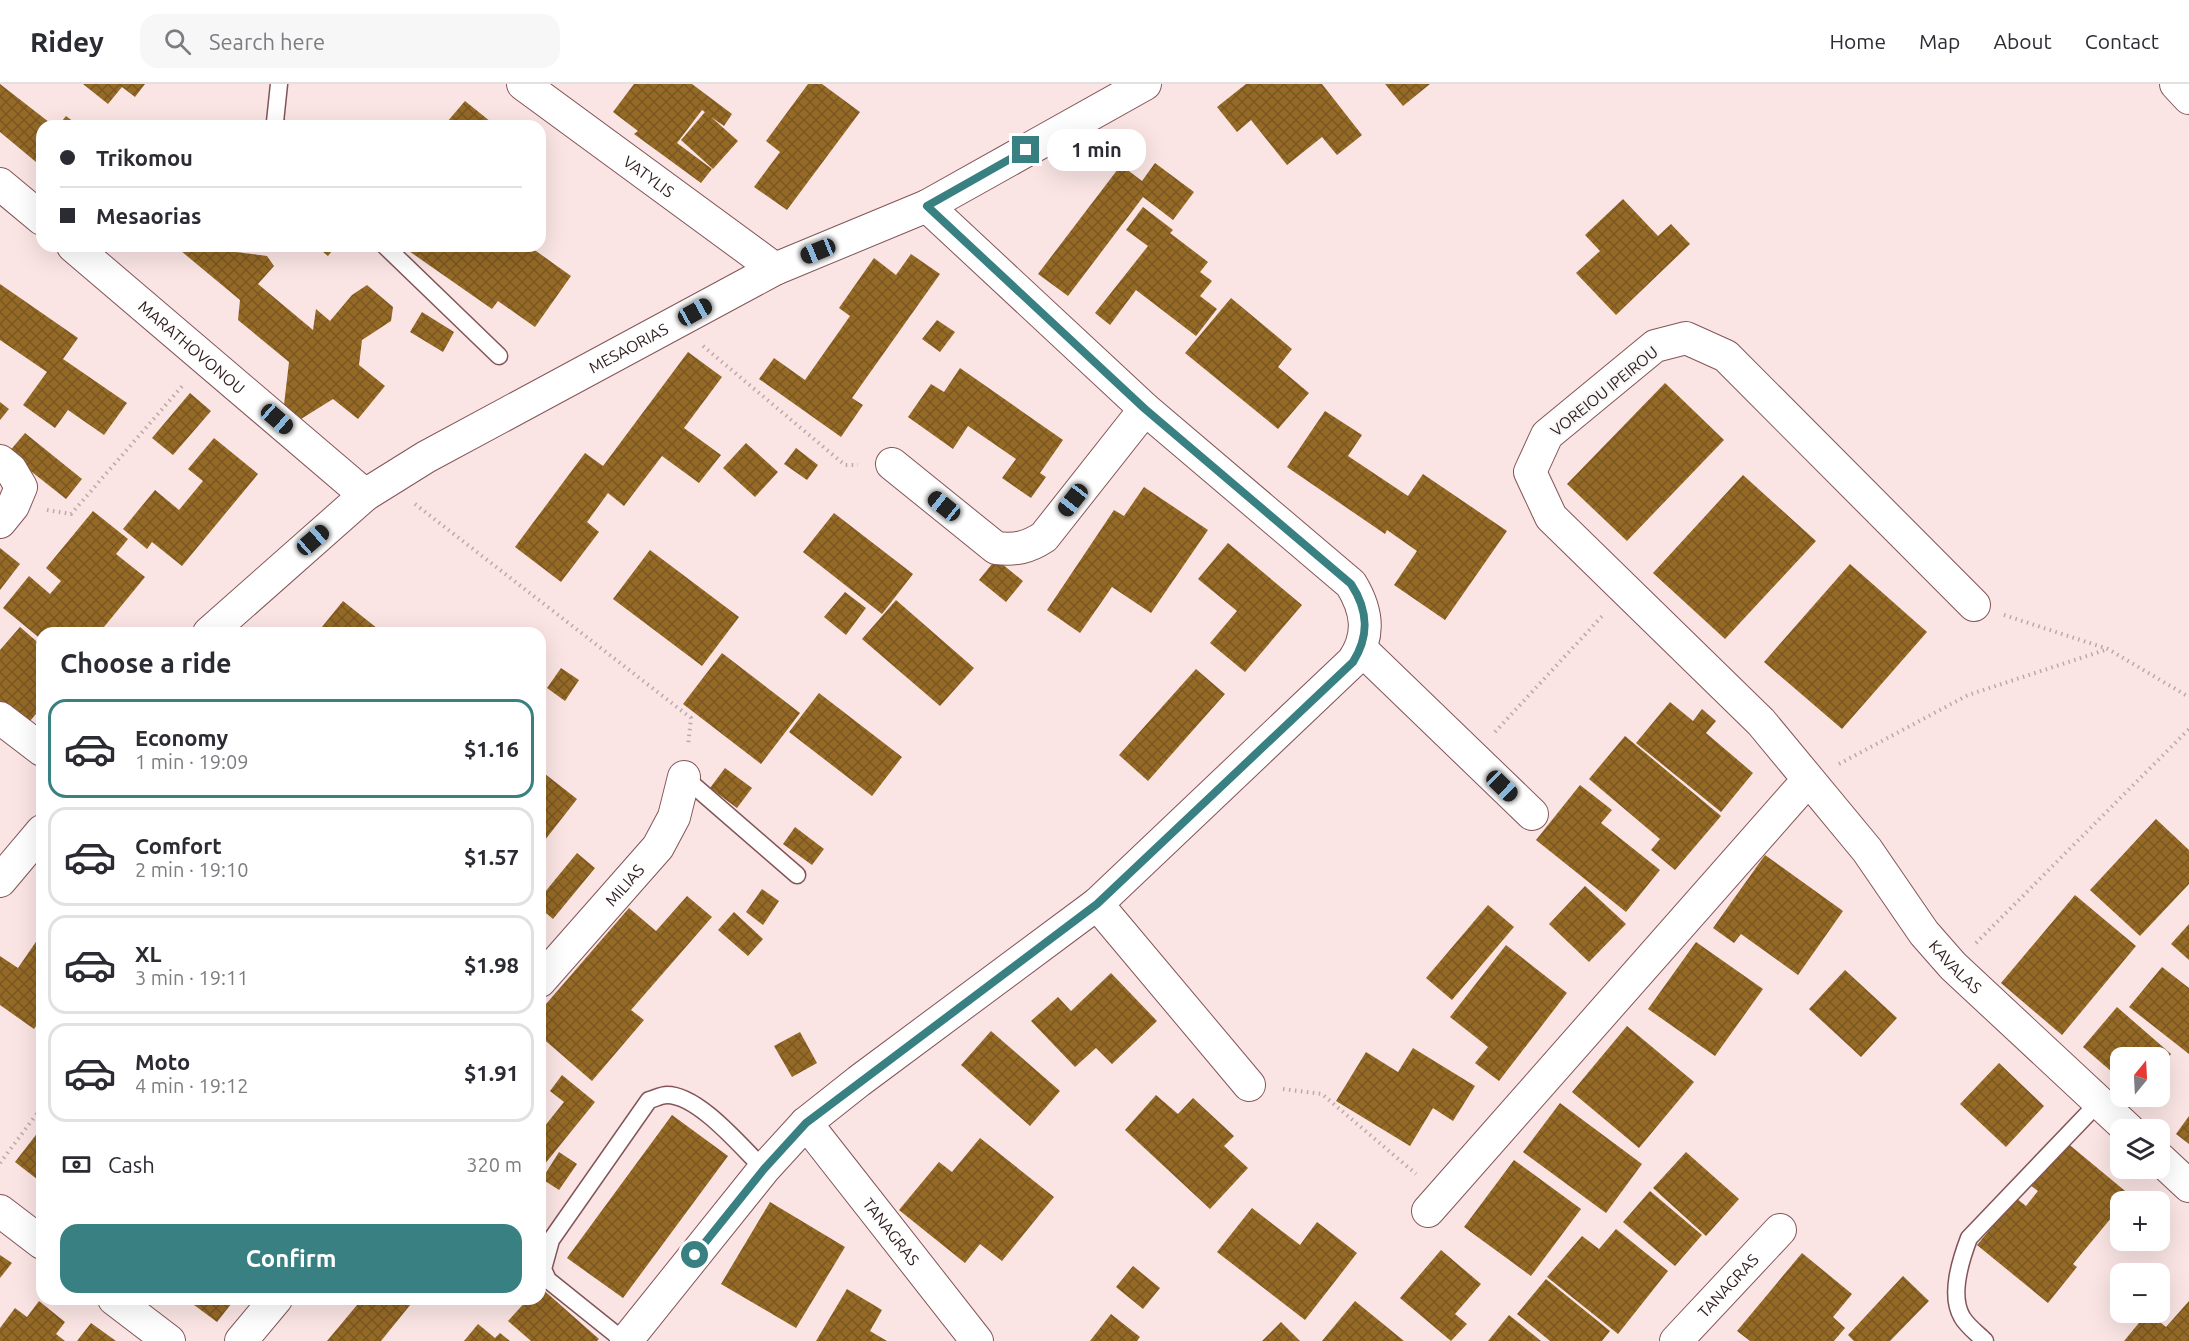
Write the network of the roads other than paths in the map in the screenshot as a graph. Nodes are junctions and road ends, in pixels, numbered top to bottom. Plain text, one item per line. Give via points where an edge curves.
1 (279, 84) edge
2 (523, 84) edge
3 (1145, 84) edge
4 (2176, 84) edge
5 (2189, 98) edge
6 (275, 120) edge
7 (0, 184) edge
8 (927, 206) junction
9 (36, 214) edge
10 (80, 252) edge
11 (391, 252) edge
12 (775, 269) junction
13 (499, 356) dead end
14 (1145, 409) junction
15 (0, 461) edge
16 (892, 464) road end
17 (376, 488) junction
18 (7, 514) edge
19 (1974, 606) road end
20 (215, 627) edge
21 (1361, 650) junction
22 (0, 717) edge
23 (36, 745) edge
24 (684, 777) joint
25 (1808, 780) junction
26 (1532, 814) dead end
27 (36, 838) edge
28 (797, 874) dead end
29 (0, 881) edge
30 (1097, 904) junction
31 (546, 974) edge
32 (1249, 1085) road end
33 (2100, 1101) junction
34 (2118, 1119) edge
35 (806, 1123) junction
36 (2170, 1168) edge
37 (764, 1169) junction
38 (2189, 1186) edge
39 (1435, 1203) road end
40 (0, 1211) edge
41 (1780, 1230) dead end
42 (36, 1238) edge
43 (546, 1258) edge
44 (546, 1276) edge
45 (122, 1305) edge
46 (271, 1305) edge
47 (169, 1341) edge
48 (241, 1341) edge
49 (625, 1341) edge
50 (977, 1341) edge
51 (1676, 1341) edge
52 (1985, 1341) edge

1 - 6 lane
2 - 12 street, VATYLIS
3 - 8 street, MESAORIAS
4 - 5 street
7 - 9 street
8 - 12 street, MESAORIAS
8 - 14 street
10 - 17 street, MARATHOVONOU via 206,358
11 - 13 lane
12 - 17 street, MESAORIAS
14 - 16 street via 1044,537 1030,547 996,548
14 - 21 street via 1351,584 1367,617
15 - 18 street via 21,487
17 - 20 street, MESAORIAS
19 - 25 street, VOREIOU IPEIROU via 1726,356 1686,338 1655,346 1547,435 1530,471 1551,517 1761,722
21 - 26 street
21 - 30 street via 1353,662
22 - 23 street
24 - 28 lane
24 - 31 street, MILIAS via 674,817 658,847
25 - 33 street, KAVALAS via 1867,850 1924,933 1953,966
25 - 39 street
27 - 29 street
30 - 32 street
30 - 35 street
33 - 34 street, KAVALAS
33 - 52 lane via 1969,1238 1958,1266 1961,1316
35 - 37 street
35 - 50 street, TANAGRAS
36 - 38 street
37 - 43 lane via 709,1115 684,1100 667,1095 649,1100 551,1240
37 - 49 street
40 - 42 street
41 - 51 street, TANAGRAS
44 - 49 lane
45 - 47 street
46 - 48 street

